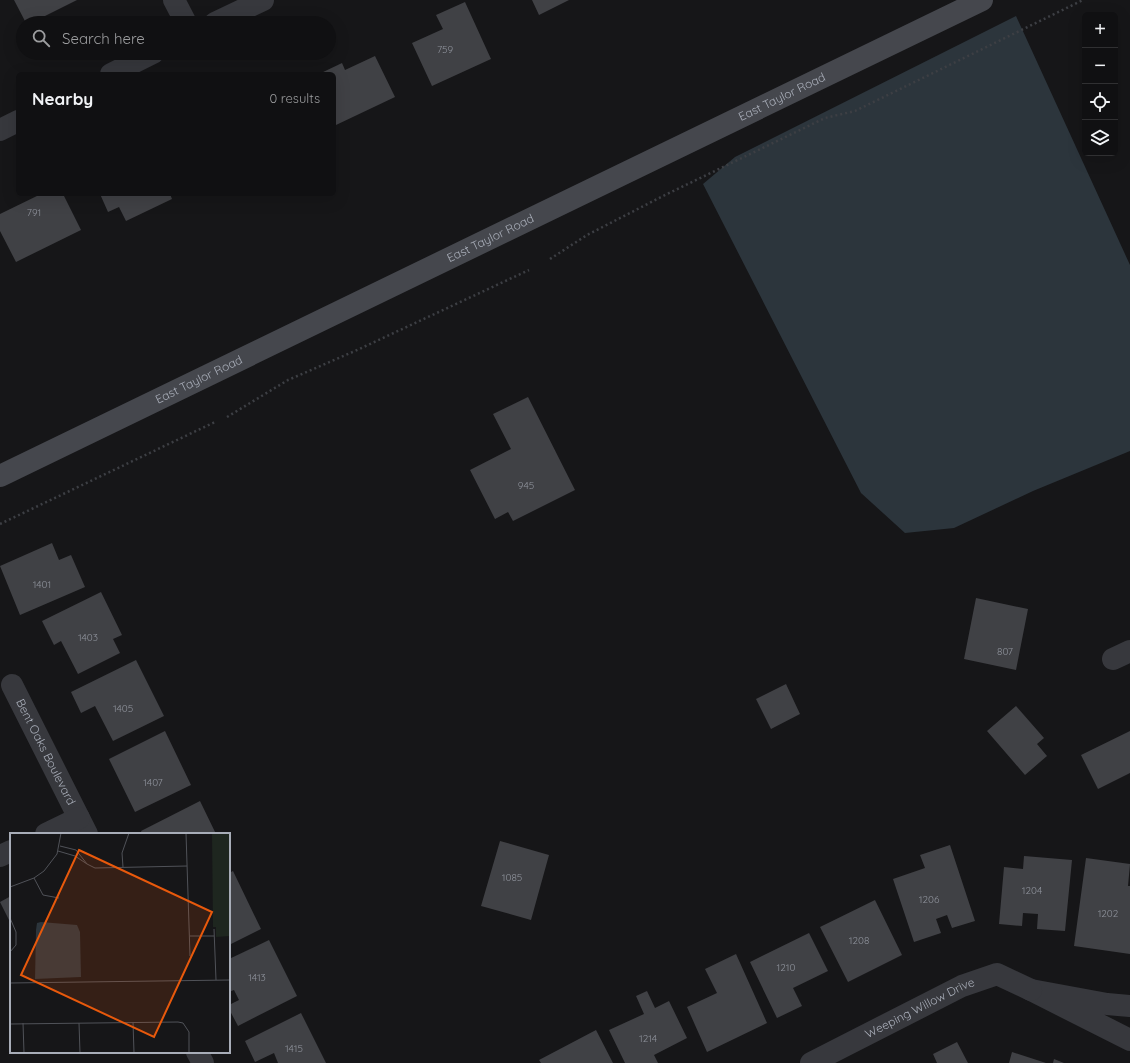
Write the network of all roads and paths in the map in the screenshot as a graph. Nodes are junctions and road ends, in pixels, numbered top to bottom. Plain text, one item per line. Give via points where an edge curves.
1 (174, 0) edge
2 (263, 0) edge
3 (982, 0) edge
4 (1084, 0) edge
5 (182, 16) edge
6 (229, 16) edge
7 (139, 60) edge
8 (116, 72) edge
9 (16, 122) edge
10 (0, 130) edge
11 (550, 259) dead end
12 (529, 270) dead end
13 (227, 417) dead end
14 (215, 422) dead end
15 (0, 476) edge
16 (0, 524) edge
17 (12, 685) dead end
18 (83, 826) edge
19 (51, 833) edge
20 (10, 851) edge
21 (0, 856) edge
22 (1031, 990) junction
23 (1130, 1006) edge
24 (1130, 1040) edge
25 (198, 1053) edge
26 (203, 1063) edge
27 (811, 1063) edge

1 - 5 street
2 - 6 street
3 - 15 main road, East Taylor Road
4 - 11 path via 855,111 825,118 665,195 588,235
7 - 8 street
9 - 10 street
12 - 13 path via 355,352 288,380
14 - 16 path
17 - 18 street, Bent Oaks Boulevard
18 - 19 street, Bent Oaks Boulevard
20 - 21 street
22 - 23 street, Weeping Willow Drive
22 - 24 street, Weeping Willow Drive
22 - 27 street, Weeping Willow Drive via 997,974 962,986
25 - 26 street

